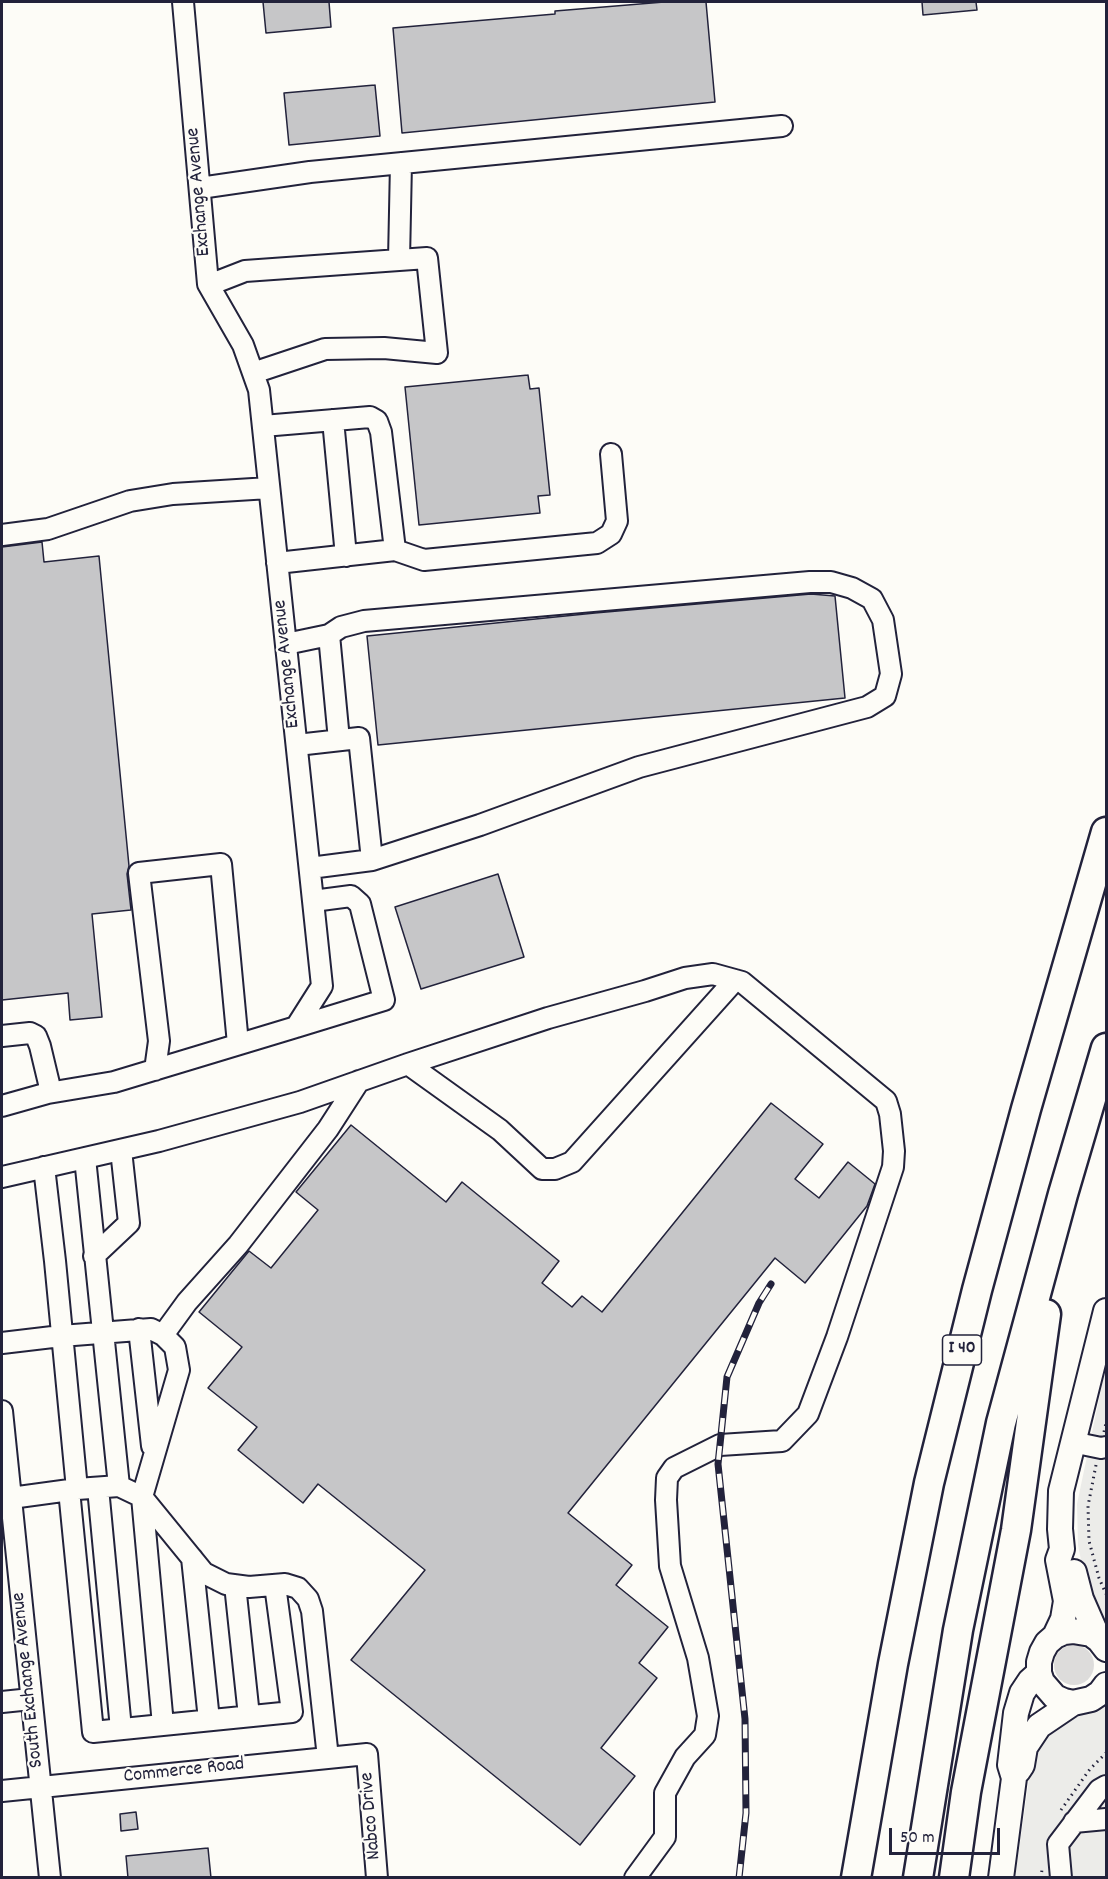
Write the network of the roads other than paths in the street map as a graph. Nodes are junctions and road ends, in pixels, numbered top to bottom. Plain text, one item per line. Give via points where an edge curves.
1 (183, 2) edge
2 (782, 126) dead end
3 (401, 163) junction
4 (200, 188) junction
5 (399, 260) junction
6 (209, 285) junction
7 (253, 373) junction
8 (333, 420) junction
9 (263, 426) junction
10 (611, 454) dead end
11 (269, 488) junction
12 (2, 535) edge
13 (395, 550) junction
14 (346, 556) junction
15 (277, 563) junction
16 (328, 636) junction
17 (286, 644) junction
18 (339, 740) junction
19 (297, 745) junction
20 (1107, 832) edge
21 (372, 860) junction
22 (310, 868) junction
23 (313, 901) junction
24 (735, 980) junction
25 (296, 1027) junction
26 (2, 1036) edge
27 (238, 1044) junction
28 (1107, 1048) edge
29 (408, 1064) junction
30 (155, 1070) junction
31 (359, 1081) junction
32 (51, 1092) junction
33 (2, 1106) edge
34 (121, 1150) junction
35 (85, 1158) junction
36 (44, 1167) junction
37 (2, 1177) edge
38 (1063, 1194) junction
39 (94, 1256) junction
40 (1107, 1311) edge
41 (139, 1329) junction
42 (102, 1332) junction
43 (163, 1335) junction
44 (61, 1336) junction
45 (2, 1343) edge
46 (2, 1411) edge
47 (1072, 1442) junction
48 (1103, 1447) edge
49 (153, 1457) junction
50 (119, 1486) junction
51 (98, 1488) junction
52 (73, 1490) junction
53 (142, 1497) junction
54 (11, 1498) junction
55 (7, 1520) edge
56 (1062, 1549) junction
57 (192, 1558) junction
58 (235, 1585) junction
59 (275, 1585) junction
60 (1055, 1636) junction
61 (1103, 1644) edge
62 (1039, 1673) junction
63 (1094, 1696) edge
64 (31, 1699) junction
65 (2, 1702) edge
66 (249, 1716) junction
67 (208, 1720) junction
68 (163, 1725) junction
69 (122, 1729) junction
70 (367, 1754) joint
71 (328, 1758) junction
72 (1014, 1778) junction
73 (1107, 1786) edge
74 (41, 1787) junction
75 (2, 1791) edge
76 (1107, 1819) edge
77 (1074, 1822) junction
78 (50, 1878) edge
79 (377, 1878) edge
80 (634, 1878) edge
81 (856, 1878) edge
82 (918, 1878) edge
83 (954, 1878) edge
84 (1001, 1878) edge
85 (1061, 1878) edge

1 - 4 street, Exchange Avenue
2 - 3 street
3 - 4 street
3 - 5 street
4 - 6 street, Exchange Avenue
5 - 6 street via 245,271
5 - 7 street via 427,258 437,353 384,348 326,349
6 - 7 street, Exchange Avenue via 243,345
7 - 9 street, Exchange Avenue
8 - 9 street
8 - 13 street via 370,417 378,421
8 - 14 street
9 - 11 street, Exchange Avenue
10 - 13 street via 617,521 611,534 597,543 424,560
11 - 12 street via 130,501 48,529
11 - 15 street, Exchange Avenue
13 - 14 street
14 - 15 street
15 - 17 street, Exchange Avenue
16 - 17 street
16 - 18 street
16 - 21 street via 341,627 364,621 810,582 852,588 872,599 884,620 891,674 885,696 867,707 639,768
17 - 19 street, Exchange Avenue
18 - 19 street
18 - 21 street via 359,738
19 - 22 street, Exchange Avenue
20 - 81 highway, I 40 via 976,1290 932,1472 893,1664
21 - 22 street
22 - 23 street, Exchange Avenue
23 - 25 street, Exchange Avenue via 322,986
23 - 25 street via 351,896 360,904 384,1000
24 - 29 street via 713,974 685,978
24 - 29 street via 572,1162 555,1169 542,1169 500,1130
24 - 80 street via 886,1101 891,1114 893,1167 808,1414 782,1441 720,1445 674,1468 667,1478 670,1566 698,1658 708,1716 705,1735 685,1757 665,1793 665,1837
25 - 27 street
26 - 32 street via 36,1036
27 - 30 street
27 - 30 street via 221,864 139,873 159,1041
28 - 38 highway
29 - 31 street
30 - 32 street via 114,1082
31 - 34 street via 300,1102
31 - 43 street via 328,1129
32 - 33 street
34 - 35 street
34 - 39 street via 129,1223
35 - 36 street
35 - 39 street
36 - 37 street
36 - 44 street
38 - 82 highway via 1001,1423 958,1630
38 - 83 highway via 1016,1530 966,1792
39 - 42 street
40 - 47 main road
41 - 42 street
41 - 43 street
41 - 49 street
42 - 44 street
42 - 50 street
43 - 49 street via 175,1347 179,1370
44 - 45 street
44 - 52 street
46 - 54 street, South Exchange Avenue
47 - 48 street
47 - 56 main road via 1061,1491
49 - 53 street
50 - 51 street
50 - 53 street
51 - 52 street
51 - 69 street
52 - 54 street
52 - 69 street via 93,1732
53 - 57 street
53 - 68 street
54 - 55 street, South Exchange Avenue
55 - 64 street, South Exchange Avenue
56 - 60 main road via 1058,1560 1066,1601
56 - 61 main road via 1072,1559 1081,1599
57 - 58 street via 204,1573
57 - 67 street
58 - 59 street
58 - 66 street
59 - 66 street via 292,1712
59 - 71 street via 298,1588 312,1611
60 - 61 main road via 1073,1630 1091,1634
60 - 62 main road via 1042,1652
62 - 63 main road via 1055,1697
62 - 72 main road via 1022,1693 1016,1713 1010,1765
63 - 72 main road via 1039,1726
64 - 65 street
64 - 74 street, South Exchange Avenue
66 - 67 street
67 - 68 street
68 - 69 street
70 - 71 street, Commerce Road
70 - 79 street, Nabco Drive
71 - 74 street, Commerce Road
72 - 84 main road
73 - 77 street via 1099,1790
74 - 75 street, Commerce Road
74 - 78 street, South Exchange Avenue
76 - 77 street
77 - 85 street via 1058,1844

